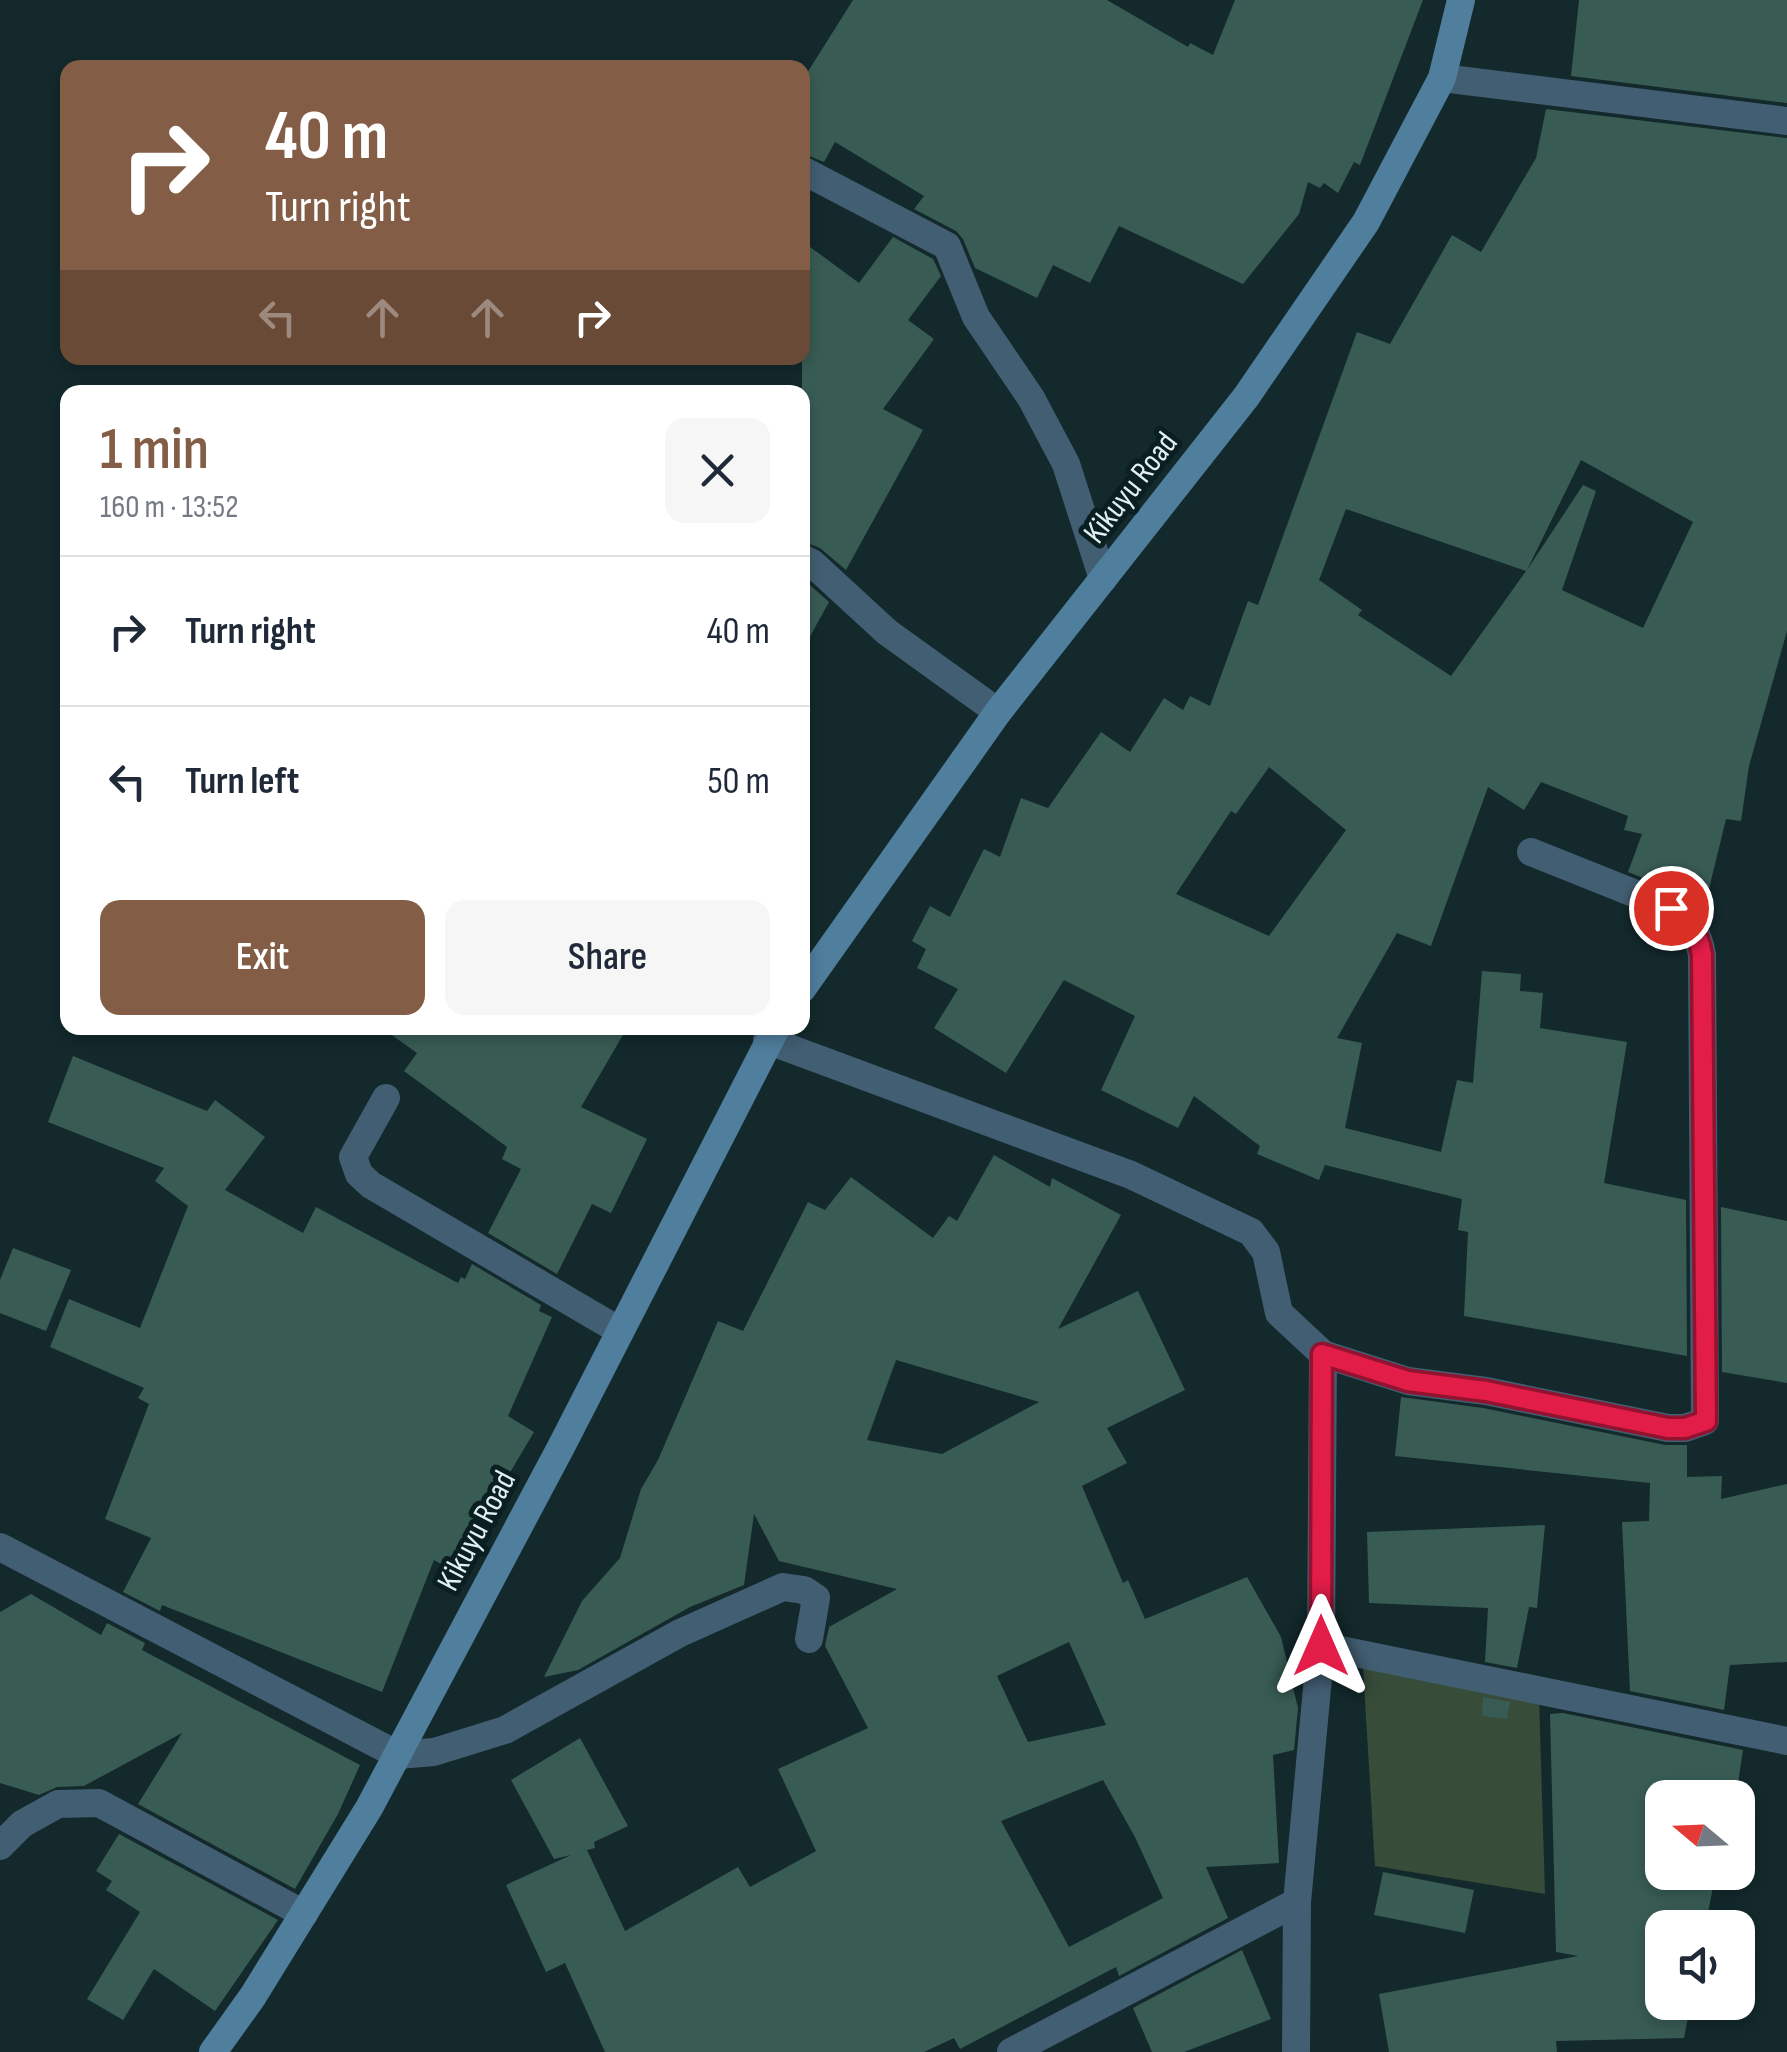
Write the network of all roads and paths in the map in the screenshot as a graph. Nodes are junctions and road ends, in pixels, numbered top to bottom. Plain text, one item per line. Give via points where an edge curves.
1 (1461, 0) edge
2 (1442, 78) junction
3 (1787, 120) edge
4 (810, 174) edge
5 (810, 561) edge
6 (1103, 580) junction
7 (998, 712) junction
8 (1531, 852) dead end
9 (810, 979) edge
10 (770, 1035) edge
11 (774, 1035) edge
12 (386, 1098) dead end
13 (620, 1331) junction
14 (1322, 1354) junction
15 (0, 1547) edge
16 (808, 1639) dead end
17 (1321, 1646) junction
18 (1787, 1741) edge
19 (398, 1755) junction
20 (0, 1846) edge
21 (1297, 1902) junction
22 (304, 1914) junction
23 (213, 2052) edge
24 (1012, 2052) edge
25 (1296, 2052) edge

1 - 2 main road, Kikuyu Road
2 - 3 street
2 - 6 main road, Kikuyu Road via 1366,222 1246,397
4 - 6 street via 947,246 976,317 1066,464
5 - 7 street via 887,632
6 - 7 main road, Kikuyu Road
7 - 9 main road, Kikuyu Road
8 - 14 street via 1671,908 1698,934 1706,1421 1668,1428 1408,1381
10 - 13 main road, Kikuyu Road
11 - 14 street via 1130,1176 1250,1232 1266,1252 1278,1313
12 - 13 street via 352,1157 371,1185
13 - 19 main road, Kikuyu Road
14 - 17 street
15 - 19 street
16 - 19 street via 816,1598 783,1587 662,1642 504,1730 434,1752
17 - 18 street
17 - 21 street
19 - 22 main road, Kikuyu Road
20 - 22 street via 58,1804 99,1803
21 - 24 street
21 - 25 street
22 - 23 main road, Kikuyu Road

